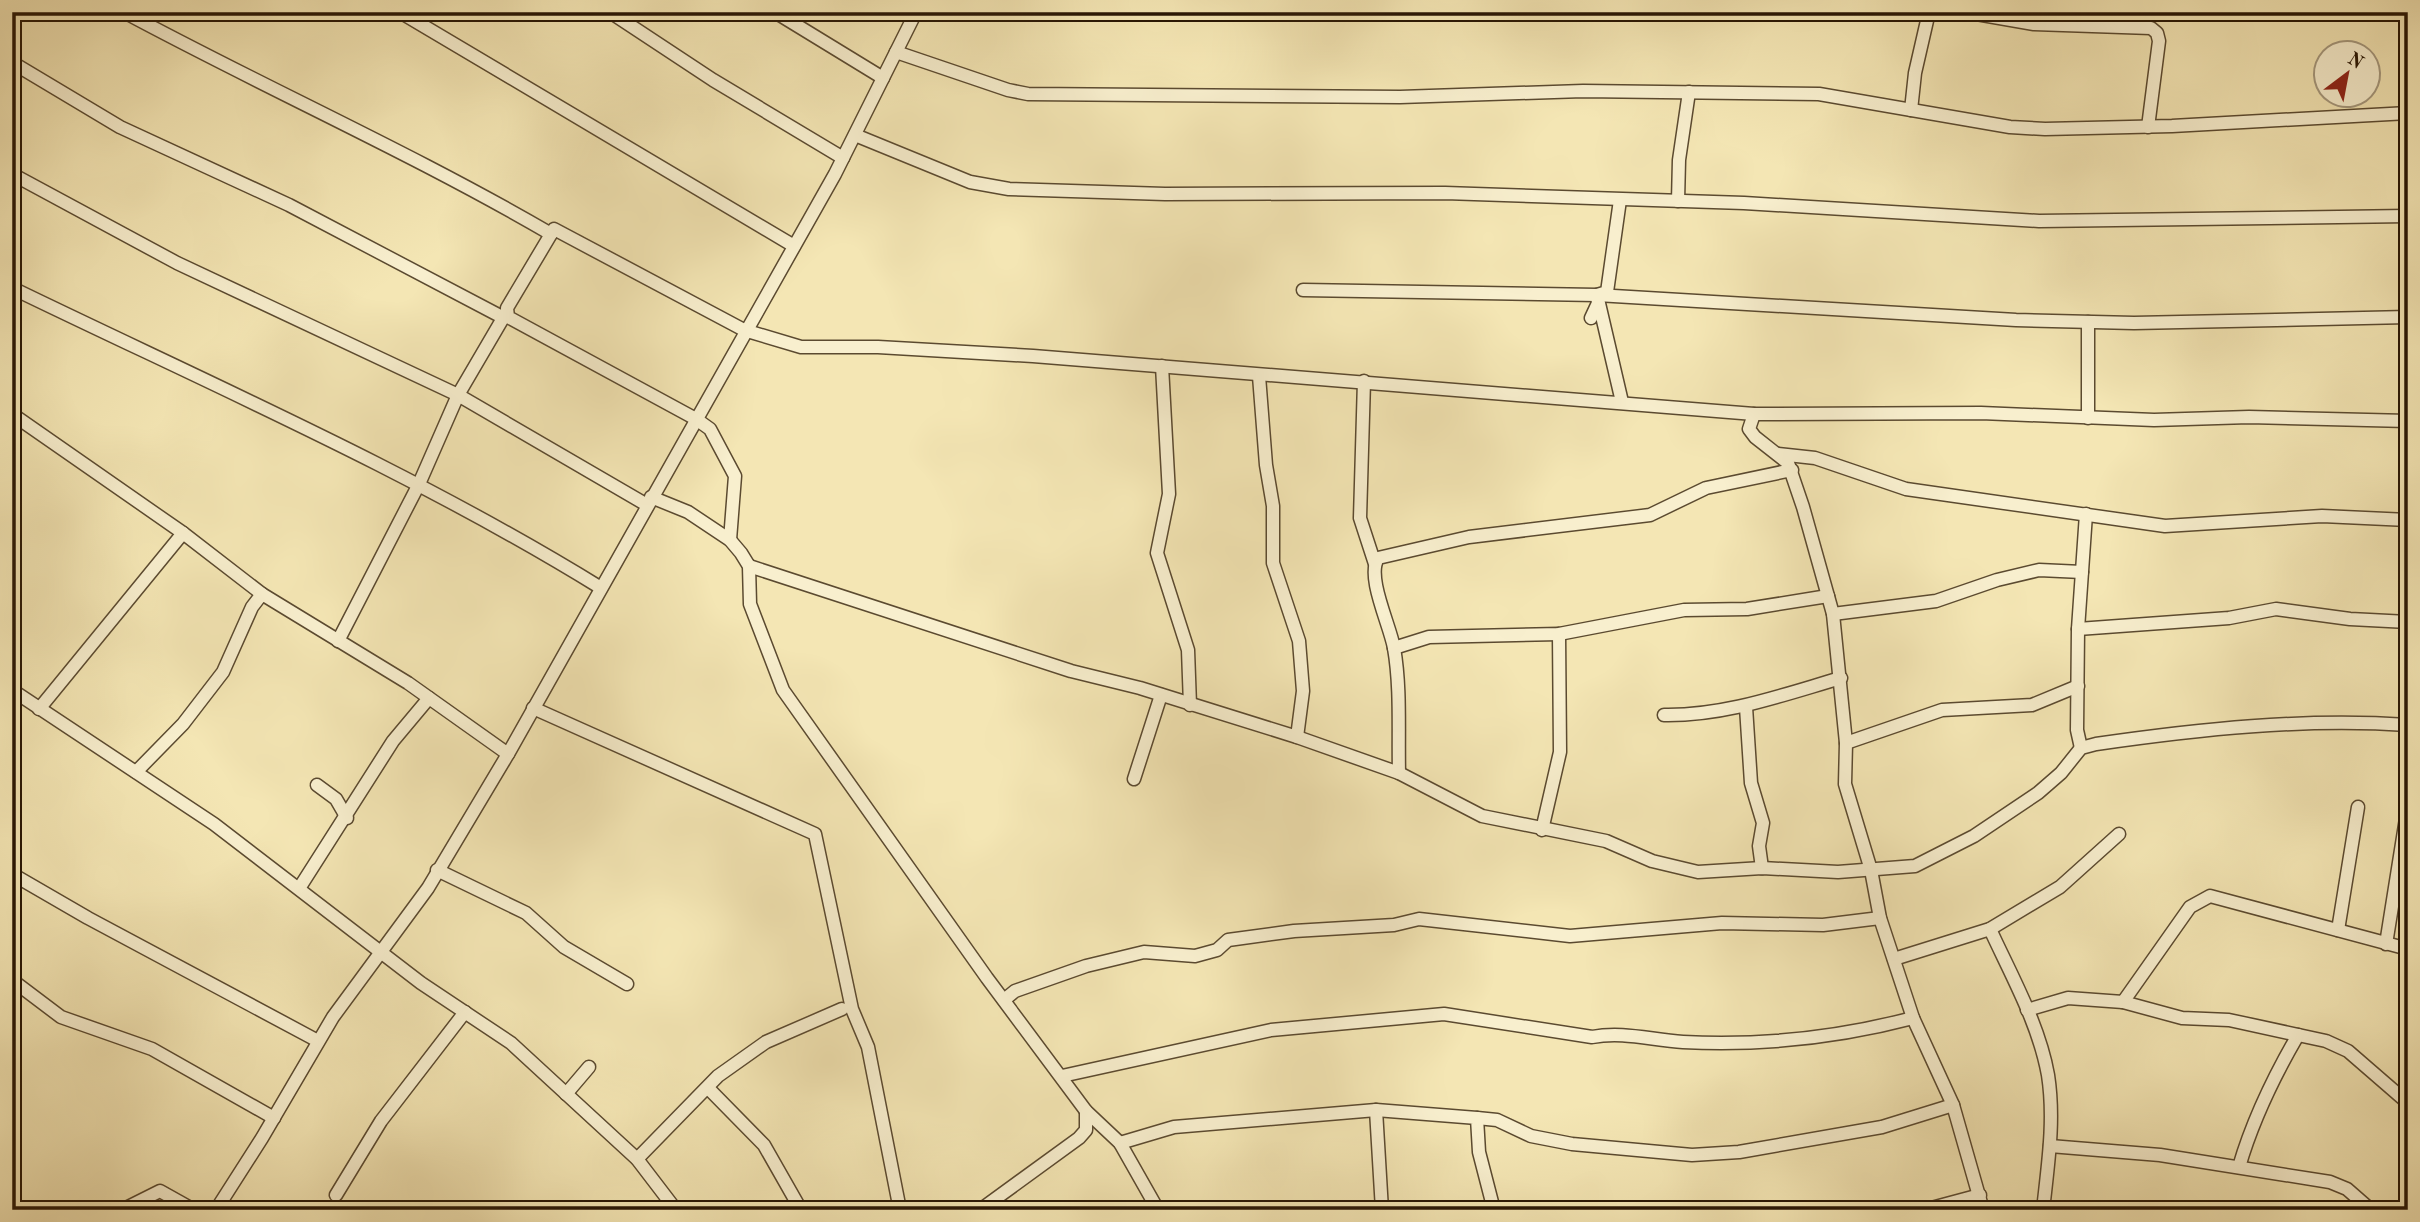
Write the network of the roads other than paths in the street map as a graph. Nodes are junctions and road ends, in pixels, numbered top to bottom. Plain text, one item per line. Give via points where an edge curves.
1 (124, 12) edge
2 (400, 12) edge
3 (610, 12) edge
4 (775, 12) edge
5 (916, 12) edge
6 (1929, 12) edge
7 (1965, 12) edge
8 (896, 52) junction
9 (18, 66) dead end
10 (883, 78) junction
11 (1689, 92) junction
12 (1911, 110) junction
13 (2408, 113) edge
14 (2148, 127) junction
15 (855, 135) junction
16 (843, 158) junction
17 (12, 174) edge
18 (1620, 200) junction
19 (1678, 201) junction
20 (2408, 216) edge
21 (551, 234) junction
22 (794, 246) junction
23 (12, 288) edge
24 (1303, 290) dead end
25 (1597, 295) junction
26 (505, 315) junction
27 (2408, 317) edge
28 (1591, 318) dead end
29 (2088, 322) junction
30 (744, 330) junction
31 (1162, 366) junction
32 (1259, 376) junction
33 (1364, 381) junction
34 (458, 395) junction
35 (1622, 402) junction
36 (12, 414) edge
37 (1754, 414) junction
38 (2088, 418) junction
39 (696, 419) junction
40 (2408, 421) edge
41 (1778, 454) junction
42 (1792, 470) junction
43 (419, 484) junction
44 (649, 501) junction
45 (2087, 514) junction
46 (2408, 520) edge
47 (183, 533) junction
48 (730, 540) junction
49 (1374, 564) junction
50 (749, 566) junction
51 (2082, 572) junction
52 (601, 587) junction
53 (262, 594) junction
54 (1828, 596) junction
55 (1833, 614) junction
56 (2408, 622) edge
57 (2078, 629) junction
58 (1559, 634) junction
59 (338, 641) junction
60 (1394, 648) junction
61 (1841, 678) junction
62 (2078, 686) junction
63 (12, 690) edge
64 (1161, 695) junction
65 (429, 698) junction
66 (1190, 705) junction
67 (1746, 707) junction
68 (533, 708) junction
69 (39, 709) junction
70 (1664, 715) dead end
71 (2408, 725) edge
72 (1297, 737) junction
73 (1846, 743) junction
74 (2081, 748) junction
75 (508, 754) junction
76 (136, 772) junction
77 (1399, 773) junction
78 (1134, 779) dead end
79 (317, 785) dead end
80 (2408, 806) edge
81 (2358, 807) dead end
82 (347, 818) junction
83 (1542, 830) junction
84 (2119, 834) dead end
85 (1762, 867) junction
86 (437, 870) junction
87 (1871, 870) junction
88 (12, 874) edge
89 (300, 887) junction
90 (1880, 918) junction
91 (1990, 929) junction
92 (2338, 930) junction
93 (2386, 944) junction
94 (2408, 949) edge
95 (381, 950) junction
96 (1894, 959) junction
97 (12, 980) edge
98 (627, 984) dead end
99 (1004, 1000) junction
100 (2123, 1002) junction
101 (842, 1009) dead end
102 (2027, 1010) junction
103 (466, 1012) junction
104 (1913, 1018) junction
105 (2298, 1035) junction
106 (318, 1041) junction
107 (589, 1068) dead end
108 (1062, 1076) junction
109 (708, 1088) junction
110 (566, 1094) junction
111 (2408, 1103) edge
112 (1953, 1105) junction
113 (1377, 1110) junction
114 (1086, 1111) junction
115 (274, 1118) junction
116 (1478, 1118) junction
117 (1120, 1143) junction
118 (2050, 1146) junction
119 (637, 1160) junction
120 (2239, 1167) junction
121 (336, 1195) dead end
122 (1980, 1195) junction
123 (1151, 1208) edge
124 (122, 1210) edge
125 (194, 1210) edge
126 (216, 1210) edge
127 (677, 1210) edge
128 (802, 1210) edge
129 (900, 1210) edge
130 (980, 1210) edge
131 (1382, 1210) edge
132 (1494, 1210) edge
133 (1924, 1210) edge
134 (1983, 1210) edge
135 (2043, 1210) edge
136 (2371, 1210) edge

1 - 21 street via 227,68 466,184
2 - 22 street
3 - 16 street
4 - 10 street
5 - 8 street
6 - 12 street
7 - 14 street via 2034,24 2151,28 2159,41
8 - 10 street
8 - 11 street via 1028,94 1401,97
9 - 26 street via 120,127 289,205
10 - 15 street
11 - 12 street via 1819,94
11 - 19 street
12 - 14 street via 2045,129
13 - 14 street
15 - 16 street
15 - 18 street via 970,182 1009,189 1164,194 1445,193
16 - 22 street
17 - 34 street via 177,263
18 - 19 street
18 - 25 street via 1607,292
19 - 20 street via 2039,221
21 - 26 street
21 - 30 street via 558,229
22 - 30 street
23 - 43 street
24 - 25 street
25 - 28 street
25 - 29 street
25 - 35 street
26 - 34 street
26 - 39 street
27 - 29 street
29 - 38 street
30 - 31 street via 801,347 918,349
30 - 39 street
31 - 32 street
31 - 66 street via 1169,494 1157,553 1188,650
32 - 33 street
32 - 72 street via 1273,506 1273,564 1299,641 1303,691
33 - 35 street
33 - 49 street via 1360,518
34 - 43 street
34 - 44 street
35 - 37 street
36 - 47 street
37 - 38 street via 1982,413
37 - 41 street via 1749,429
38 - 40 street
39 - 44 street
39 - 48 street via 710,429 735,476
41 - 42 street
41 - 45 street via 1815,458 1906,489
42 - 49 street via 1706,488 1650,515 1469,537 1384,555
42 - 54 street
43 - 52 street
43 - 59 street
44 - 48 street via 688,512
44 - 52 street
45 - 46 street via 2165,526 2322,516
45 - 51 street
47 - 53 street
47 - 69 street
48 - 50 street
49 - 60 street
50 - 64 street via 1071,671
50 - 99 street via 750,604 783,690
51 - 55 street via 2039,570 1936,601
51 - 57 street
52 - 68 street
53 - 59 street
53 - 76 street via 251,607 223,672 183,724
54 - 55 street
54 - 58 street via 1747,610 1684,610
55 - 61 street
56 - 57 street via 2276,609 2229,618
57 - 62 street
58 - 60 street via 1429,637
58 - 83 street via 1560,752
59 - 65 street
60 - 77 street
61 - 67 street
61 - 73 street
62 - 73 street via 2032,705 1942,710
62 - 74 street
63 - 69 street
64 - 66 street
64 - 78 street
65 - 75 street
65 - 82 street via 393,741
66 - 72 street
67 - 70 street
67 - 85 street via 1751,783 1763,823
68 - 75 street
68 - 129 street via 815,834 852,1009 868,1046
69 - 76 street
71 - 74 street via 2346,721 2269,724
72 - 77 street
73 - 87 street via 1845,784
74 - 87 street via 2038,793 1974,836 1915,866
75 - 86 street
76 - 89 street
77 - 83 street via 1482,816
79 - 82 street via 336,799
80 - 93 street
81 - 92 street
82 - 89 street
83 - 85 street via 1606,841 1652,861 1698,872
84 - 91 street via 2060,887
85 - 87 street via 1838,873
86 - 95 street
86 - 98 street via 526,913 564,947
87 - 90 street
88 - 106 street
89 - 95 street
90 - 96 street
90 - 99 street via 1823,925 1722,923 1570,936 1419,919 1228,940 1217,950 1195,956 1144,952 1015,990
91 - 96 street
91 - 102 street
92 - 93 street
92 - 100 street via 2220,898 2201,898
93 - 94 street
95 - 103 street
95 - 106 street
96 - 104 street
97 - 115 street via 61,1017 152,1049
99 - 108 street
100 - 102 street via 2068,998
100 - 105 street via 2182,1018 2229,1020
101 - 109 street via 766,1042
102 - 118 street via 2047,1073
103 - 110 street via 511,1043
103 - 121 street via 381,1121
104 - 108 street via 1857,1033 1768,1043 1682,1042 1616,1032 1592,1037 1444,1014 1271,1030
104 - 112 street
105 - 111 street via 2348,1051
105 - 120 street via 2252,1122
106 - 115 street
107 - 110 street
108 - 114 street
109 - 119 street
109 - 128 street via 764,1144
110 - 119 street
112 - 116 street via 1882,1127 1740,1152 1692,1155 1572,1144
112 - 122 street
113 - 116 street
113 - 117 street via 1174,1127
113 - 131 street
114 - 117 street
114 - 130 street via 1086,1130 1079,1138
115 - 126 street
116 - 132 street via 1479,1152
117 - 123 street
118 - 120 street
118 - 135 street
119 - 127 street
120 - 136 street via 2330,1182 2347,1189
122 - 133 street
122 - 134 street
124 - 125 street via 160,1191

